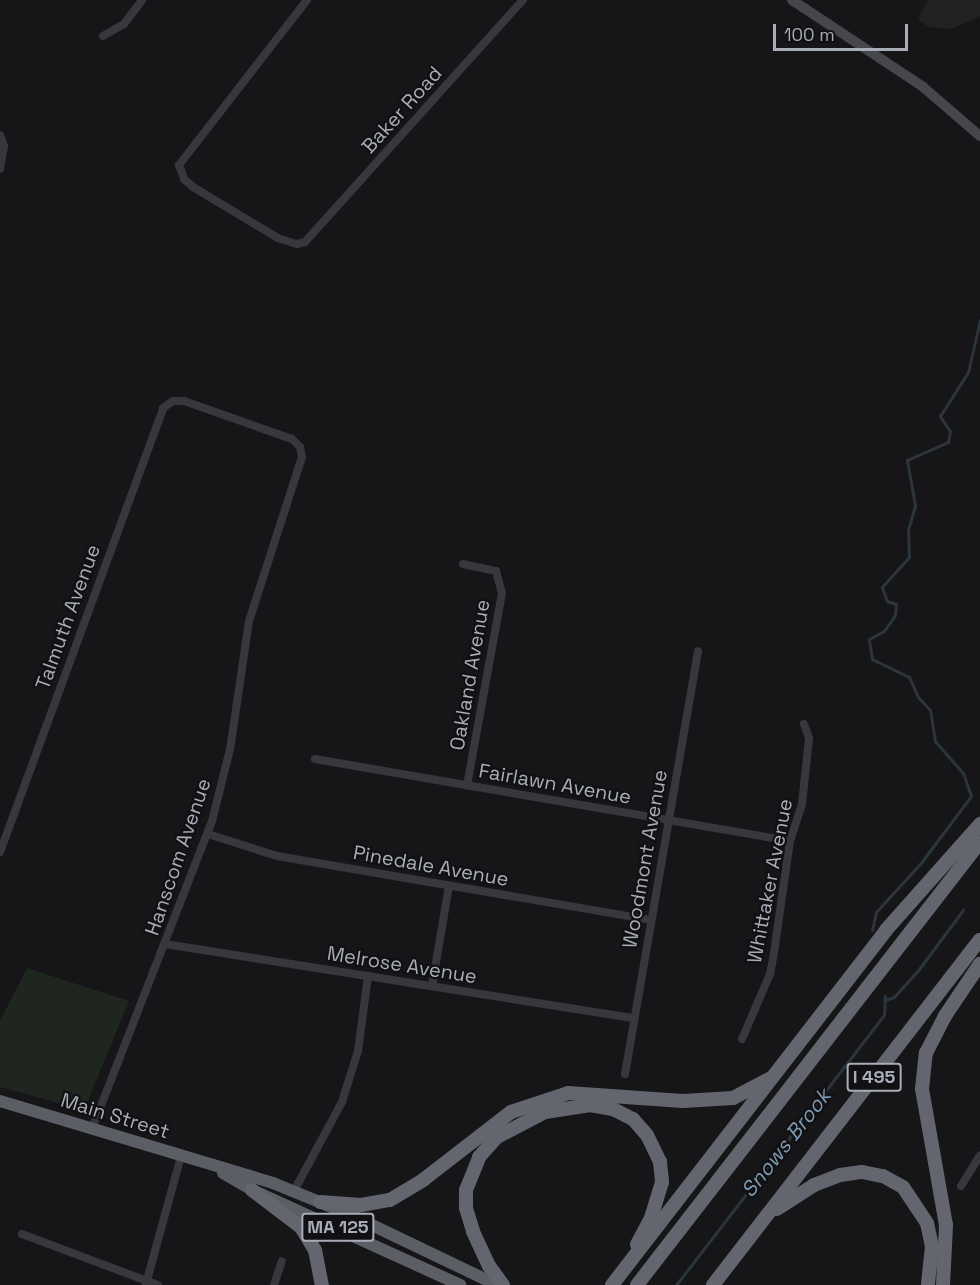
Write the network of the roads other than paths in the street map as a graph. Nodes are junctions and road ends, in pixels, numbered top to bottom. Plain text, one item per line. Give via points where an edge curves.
1 (142, 0) edge
2 (307, 0) edge
3 (523, 0) edge
4 (792, 0) edge
5 (103, 36) dead end
6 (0, 135) edge
7 (980, 136) edge
8 (0, 169) edge
9 (301, 449) joint
10 (463, 564) dead end
11 (698, 651) dead end
12 (804, 724) dead end
13 (315, 759) dead end
14 (467, 786) junction
15 (669, 820) junction
16 (980, 824) edge
17 (208, 834) junction
18 (790, 841) junction
19 (980, 842) edge
20 (0, 852) edge
21 (449, 885) junction
22 (651, 920) junction
23 (980, 940) edge
24 (165, 944) junction
25 (980, 963) edge
26 (368, 976) junction
27 (432, 986) junction
28 (634, 1018) junction
29 (742, 1039) dead end
30 (625, 1074) dead end
31 (776, 1075) junction
32 (0, 1101) edge
33 (92, 1129) junction
34 (980, 1155) edge
35 (181, 1156) junction
36 (217, 1169) junction
37 (961, 1186) dead end
38 (252, 1190) junction
39 (294, 1191) junction
40 (320, 1202) junction
41 (768, 1215) junction
42 (22, 1234) dead end
43 (282, 1262) dead end
44 (616, 1280) edge
45 (146, 1283) edge
46 (158, 1285) edge
47 (274, 1285) edge
48 (322, 1285) edge
49 (460, 1285) edge
50 (497, 1285) edge
51 (503, 1285) edge
52 (637, 1285) edge
53 (713, 1285) edge
54 (928, 1285) edge
55 (943, 1285) edge

1 - 5 street via 124,24
2 - 3 street, Baker Road via 179,165 184,179 193,187 286,242 305,242
4 - 7 main road via 922,86
6 - 8 street via 4,146
9 - 17 street, Hanscom Avenue via 301,462 249,621 230,748
9 - 20 street, Talmuth Avenue via 280,433 176,400 165,406
10 - 14 street, Oakland Avenue via 496,571 502,601
11 - 15 street, Woodmont Avenue
12 - 18 street, Whittaker Avenue via 809,738 802,804
13 - 14 street, Fairlawn Avenue
14 - 15 street, Fairlawn Avenue
15 - 18 street, Fairlawn Avenue
15 - 22 street, Woodmont Avenue
16 - 31 highway via 886,930
17 - 21 street, Pinedale Avenue via 277,856
17 - 24 street, Hanscom Avenue
18 - 29 street, Whittaker Avenue via 770,974
19 - 52 highway, I 495
21 - 22 street, Pinedale Avenue
21 - 27 street
22 - 28 street, Woodmont Avenue
23 - 41 highway, I 495
24 - 26 street, Melrose Avenue
24 - 33 street, Hanscom Avenue
25 - 55 highway via 926,1053 922,1089 946,1225
26 - 27 street, Melrose Avenue
26 - 39 street via 358,1051 342,1102
27 - 28 street, Melrose Avenue
28 - 30 street, Woodmont Avenue
31 - 40 highway via 733,1098 683,1101 568,1093 511,1112 423,1180 390,1200 361,1205
31 - 44 highway
32 - 33 highway, Main Street / MA 125
33 - 35 highway, Main Street / MA 125
34 - 37 street
35 - 36 highway, Main Street / MA 125
35 - 45 street
36 - 38 highway, Main Street / MA 125
36 - 39 highway, Main Street / MA 125
38 - 48 highway via 301,1227 315,1250
38 - 49 highway, Main Street / MA 125
39 - 40 highway, Main Street / MA 125
40 - 50 highway, Main Street / MA 125
41 - 53 highway, I 495
41 - 54 highway via 814,1185 840,1174 884,1176 903,1187 927,1223 932,1246
42 - 45 street
43 - 47 street
44 - 51 highway via 651,1218 662,1182 660,1162 647,1135 633,1119 613,1109 590,1105 545,1112 518,1123 485,1150 470,1174 466,1208 479,1248
45 - 46 street

